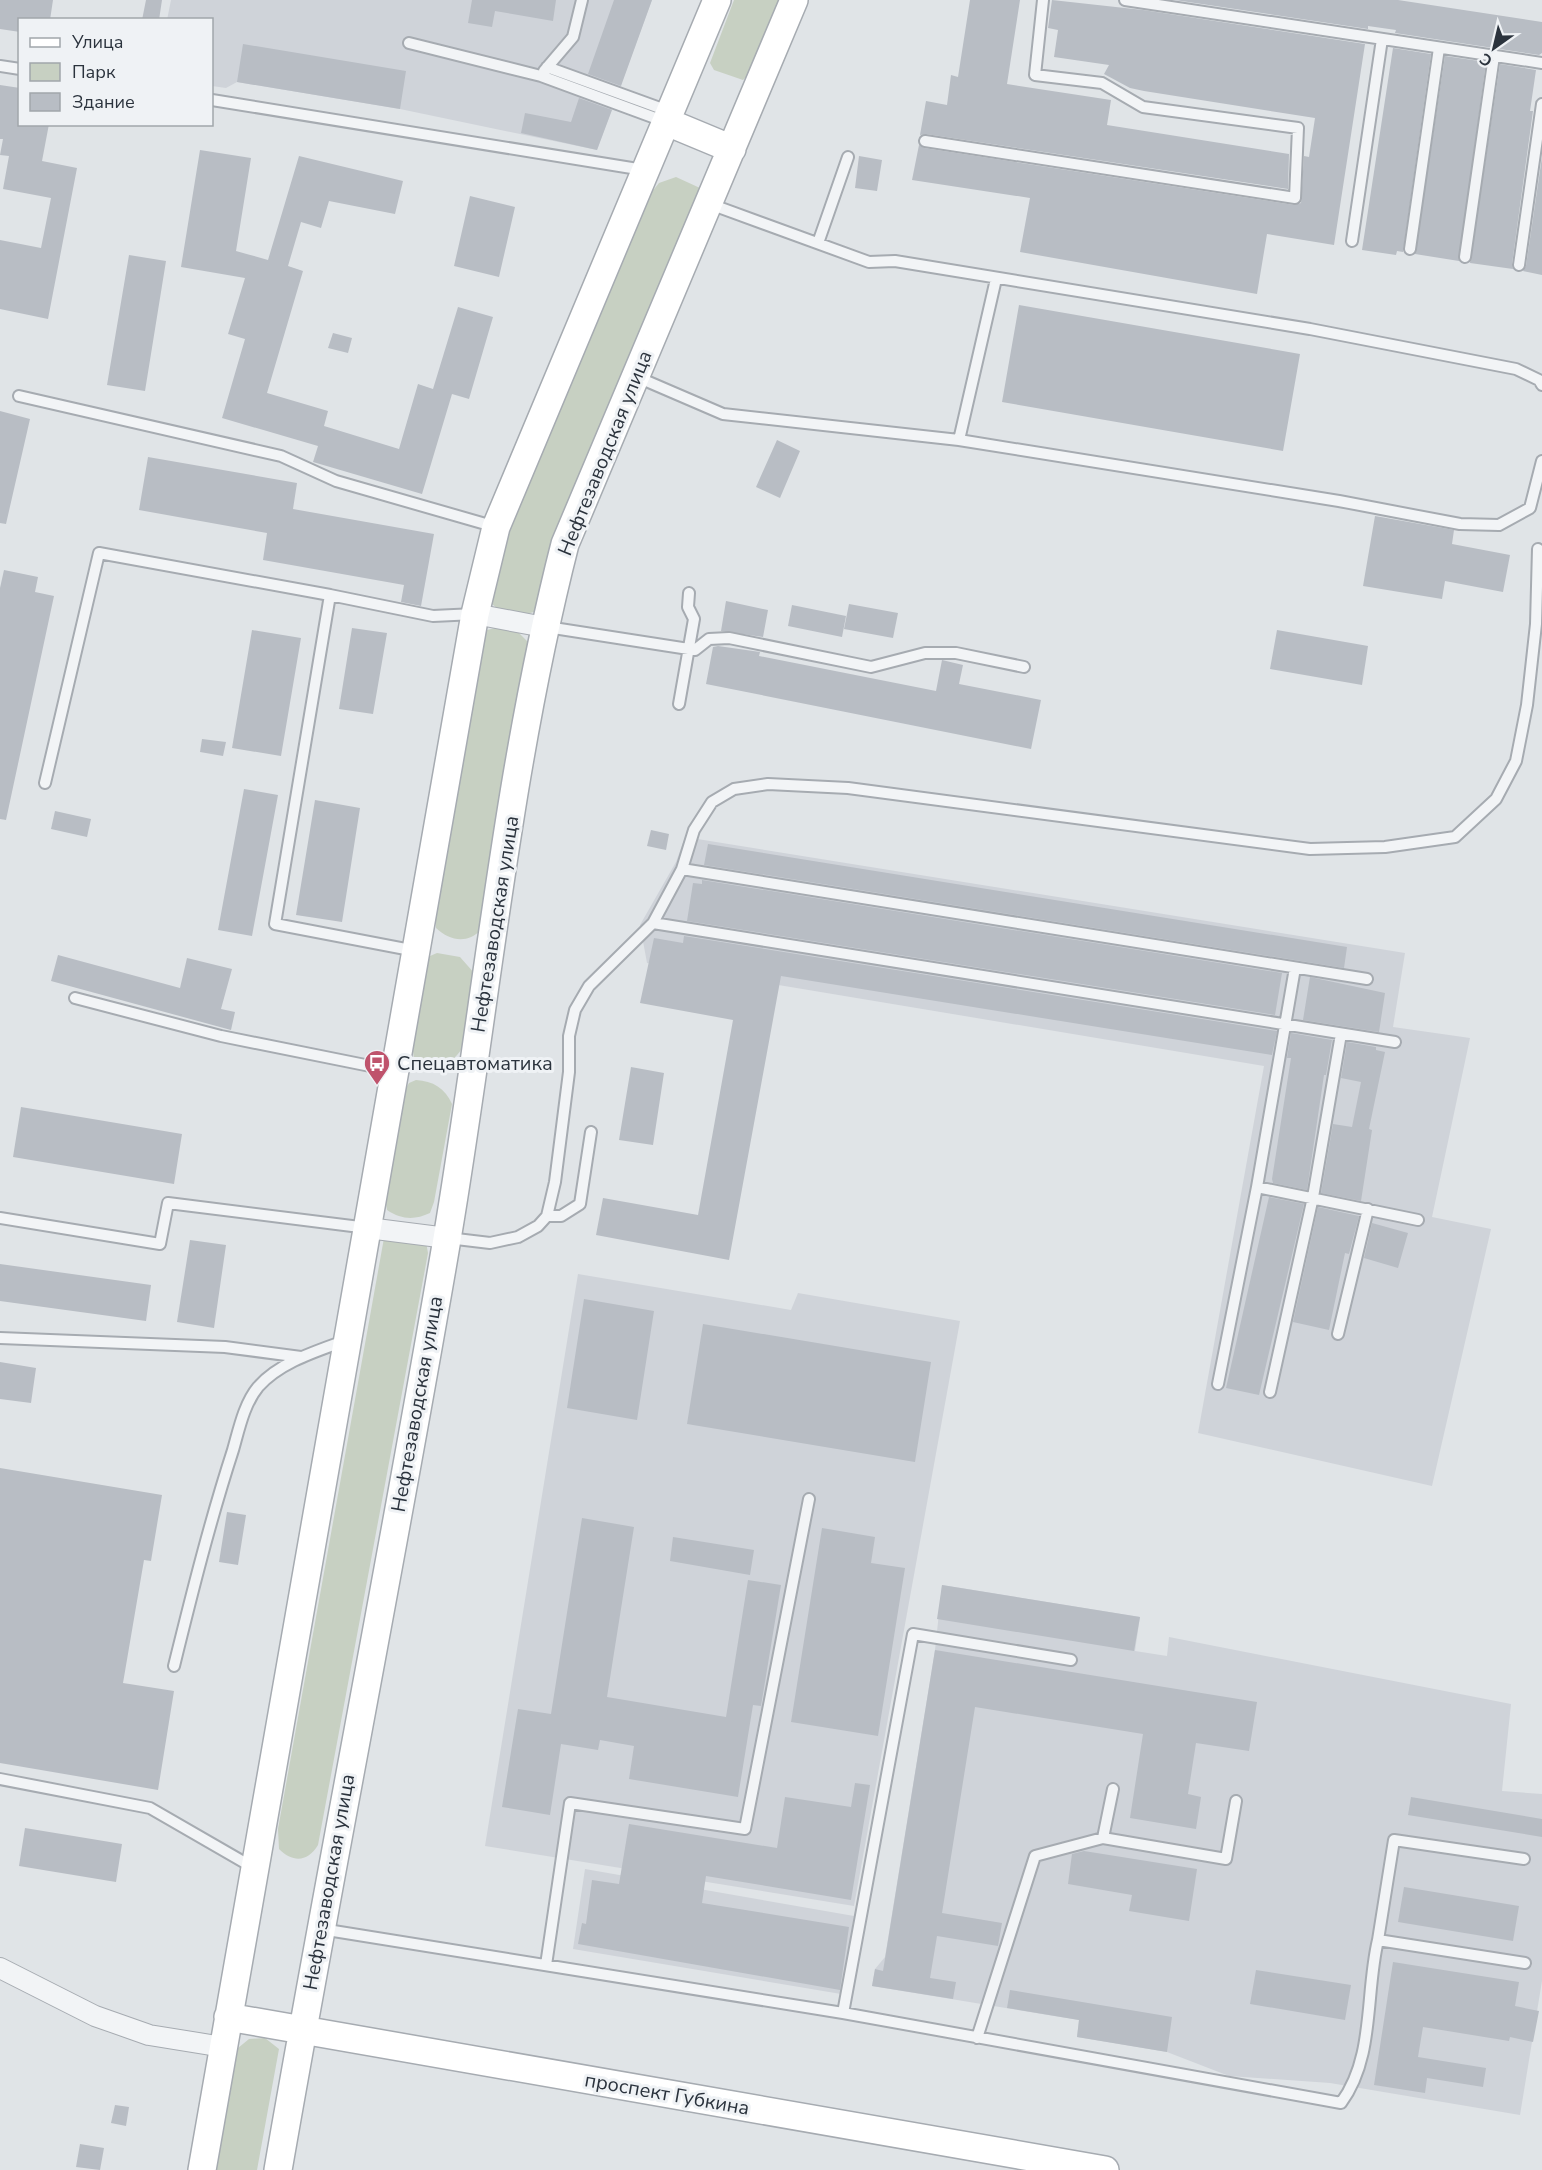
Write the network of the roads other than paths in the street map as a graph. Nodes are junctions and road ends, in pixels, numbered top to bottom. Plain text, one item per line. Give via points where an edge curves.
1 (582, 0) edge
2 (717, 0) edge
3 (794, 0) edge
4 (1043, 0) edge
5 (1125, 0) edge
6 (1382, 39) junction
7 (409, 44) dead end
8 (1439, 48) junction
9 (1494, 56) junction
10 (1542, 63) edge
11 (0, 66) edge
12 (18, 69) edge
13 (544, 72) junction
14 (213, 100) edge
15 (1542, 105) edge
16 (669, 117) junction
17 (925, 141) dead end
18 (732, 149) junction
19 (848, 157) dead end
20 (646, 171) junction
21 (709, 204) junction
22 (1352, 241) dead end
23 (818, 243) junction
24 (1410, 249) dead end
25 (1465, 257) dead end
26 (1519, 266) dead end
27 (996, 279) junction
28 (636, 376) junction
29 (1542, 385) edge
30 (19, 396) dead end
31 (959, 440) junction
32 (1542, 461) edge
33 (496, 527) junction
34 (1538, 549) dead end
35 (689, 593) dead end
36 (330, 595) junction
37 (475, 614) junction
38 (544, 627) junction
39 (688, 648) junction
40 (1024, 667) dead end
41 (679, 704) dead end
42 (45, 783) dead end
43 (682, 869) junction
44 (653, 923) junction
45 (416, 951) junction
46 (1295, 968) junction
47 (1367, 979) dead end
48 (75, 998) dead end
49 (1285, 1024) junction
50 (1341, 1034) junction
51 (1395, 1042) dead end
52 (395, 1071) junction
53 (591, 1132) dead end
54 (1257, 1187) junction
55 (1313, 1197) junction
56 (1368, 1209) junction
57 (547, 1216) junction
58 (0, 1218) edge
59 (1418, 1220) dead end
60 (368, 1228) junction
61 (447, 1238) junction
62 (1338, 1334) dead end
63 (0, 1338) edge
64 (348, 1340) junction
65 (301, 1358) junction
66 (1218, 1384) dead end
67 (1270, 1392) dead end
68 (808, 1499) dead end
69 (1071, 1660) dead end
70 (174, 1666) dead end
71 (0, 1779) edge
72 (1113, 1789) dead end
73 (1236, 1802) dead end
74 (1103, 1838) junction
75 (1524, 1859) dead end
76 (255, 1868) junction
77 (320, 1929) junction
78 (1378, 1940) junction
79 (1525, 1963) dead end
80 (546, 1965) junction
81 (1, 1970) edge
82 (843, 2013) junction
83 (228, 2017) junction
84 (302, 2030) junction
85 (977, 2038) junction
86 (223, 2047) junction
87 (202, 2170) edge
88 (278, 2170) edge
89 (1105, 2170) edge

1 - 13 lane via 573,37
2 - 16 main road
3 - 18 main road, Нефтезаводская улица
4 - 17 lane via 1035,75 1102,83 1143,108 1298,128 1295,198
5 - 6 lane
6 - 8 lane
6 - 22 lane
7 - 13 lane
8 - 9 lane
8 - 24 lane
9 - 10 lane
9 - 25 lane
11 - 12 lane
13 - 16 lane
14 - 20 lane
15 - 26 lane
16 - 18 main road
16 - 20 main road
18 - 21 main road, Нефтезаводская улица
19 - 23 lane
20 - 33 main road
21 - 23 lane
21 - 28 main road, Нефтезаводская улица
23 - 27 lane via 869,262 895,261
27 - 29 lane via 1310,330 1504,367 1531,376
27 - 31 lane
28 - 31 lane via 723,414
28 - 38 main road, Нефтезаводская улица via 566,544
30 - 33 lane via 281,456 336,481
31 - 32 lane via 1460,524 1499,525 1530,508
33 - 37 main road
34 - 43 lane via 1536,624 1516,761 1496,799 1455,837 1385,847 1310,849 849,788 768,784 734,789 712,802 694,830
35 - 39 lane via 688,607 694,619
36 - 37 lane via 433,616
36 - 42 lane via 99,553
36 - 45 lane via 275,924
37 - 38 street
37 - 45 main road
38 - 39 lane
38 - 61 main road, Нефтезаводская улица via 504,857
39 - 40 lane via 695,650 709,639 729,638 871,667 924,653 956,653
39 - 41 lane
43 - 44 lane
43 - 46 lane
44 - 49 lane
44 - 57 lane via 589,986 576,1010 569,1036 569,1072
45 - 52 main road
46 - 47 lane
46 - 49 lane
48 - 52 lane via 221,1035
49 - 50 lane
49 - 54 lane
50 - 51 lane
50 - 55 lane
52 - 60 main road
53 - 57 lane via 580,1204 561,1216
54 - 55 lane
54 - 66 lane
55 - 56 lane
55 - 67 lane
56 - 59 lane
56 - 62 lane
57 - 61 lane via 518,1237 490,1243
58 - 60 lane via 160,1244 168,1203
60 - 61 street
60 - 64 main road
61 - 77 main road, Нефтезаводская улица
63 - 65 lane via 225,1347
64 - 65 lane
64 - 76 main road
65 - 70 lane via 259,1386 247,1405 215,1504
68 - 80 lane via 745,1829 570,1803
69 - 82 lane via 913,1634
71 - 76 lane via 150,1808
72 - 74 lane
73 - 74 lane via 1226,1859
74 - 85 lane via 1035,1856
75 - 78 lane via 1394,1840
76 - 83 main road
77 - 80 lane
77 - 84 main road, Нефтезаводская улица
78 - 79 lane
78 - 85 lane via 1366,2034 1354,2086 1341,2103
80 - 82 lane
81 - 86 street via 105,2020 149,2035
82 - 85 lane
83 - 84 main road, проспект Губкина
83 - 86 main road
84 - 88 main road, Нефтезаводская улица
84 - 89 main road, проспект Губкина
86 - 87 main road

